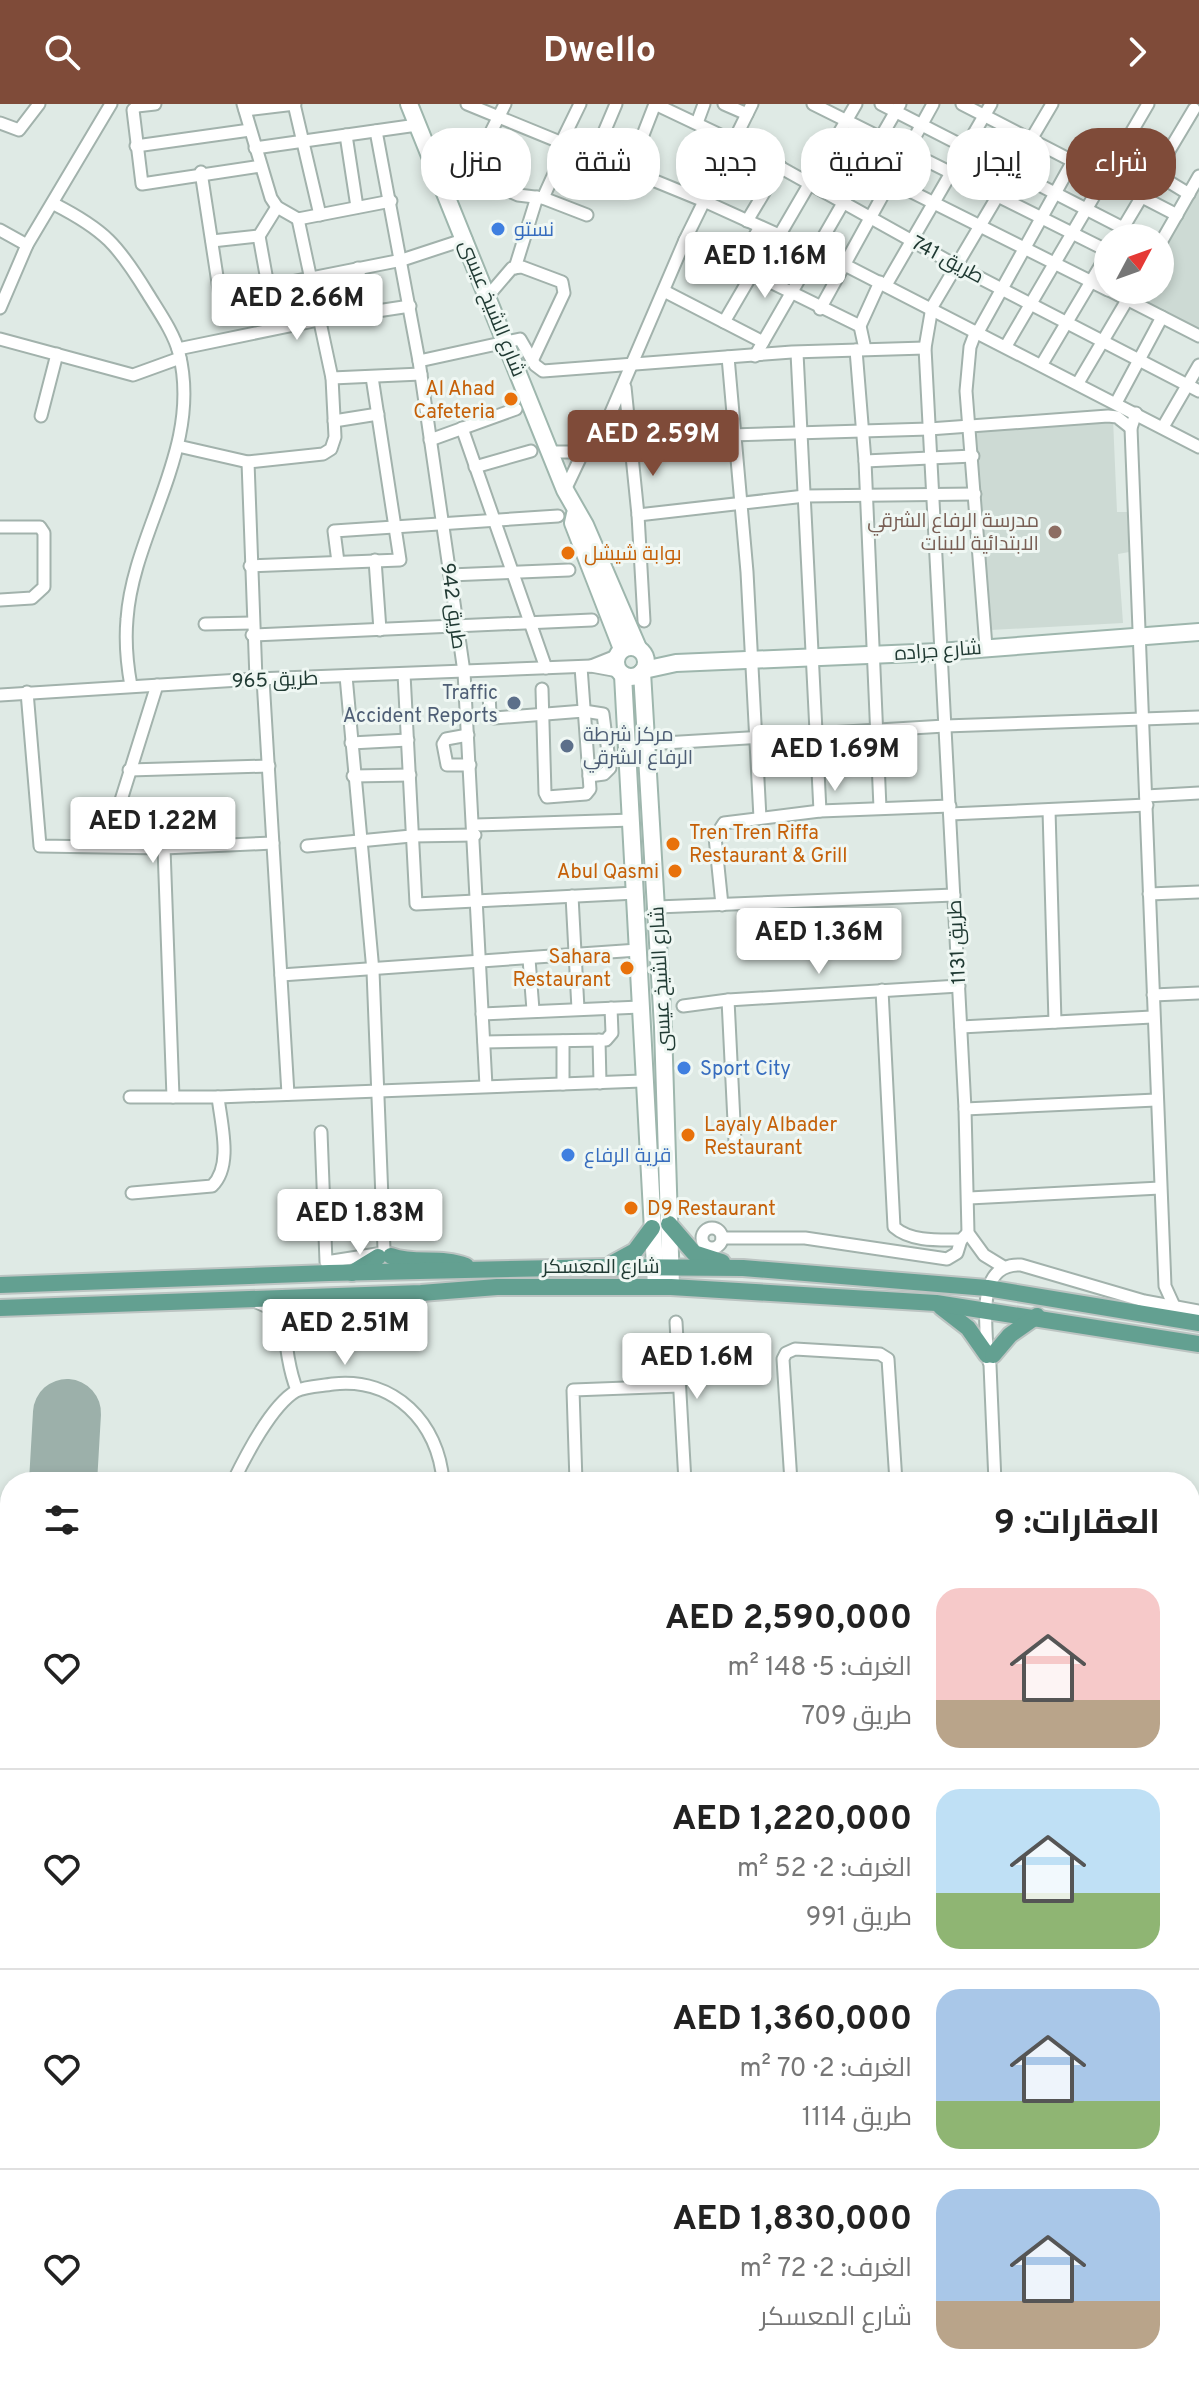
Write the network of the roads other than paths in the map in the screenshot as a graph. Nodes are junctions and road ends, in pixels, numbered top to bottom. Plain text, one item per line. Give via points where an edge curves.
1 (39, 104) edge
2 (111, 104) edge
3 (155, 104) edge
4 (294, 104) edge
5 (409, 104) edge
6 (467, 104) edge
7 (505, 104) edge
8 (580, 104) edge
9 (616, 104) edge
10 (655, 104) edge
11 (704, 104) edge
12 (724, 104) edge
13 (813, 104) edge
14 (856, 104) edge
15 (881, 104) edge
16 (933, 104) edge
17 (962, 104) edge
18 (991, 104) edge
19 (1148, 104) edge
20 (250, 106) edge
21 (1046, 106) edge
22 (898, 108) edge
23 (1193, 108) edge
24 (750, 109) edge
25 (499, 116) junction
26 (984, 116) junction
27 (846, 120) junction
28 (0, 123) edge
29 (697, 123) junction
30 (921, 124) junction
31 (417, 125) junction
32 (493, 128) edge
33 (570, 128) edge
34 (606, 128) edge
35 (646, 128) edge
36 (707, 128) edge
37 (741, 128) edge
38 (841, 128) edge
39 (862, 128) edge
40 (887, 128) edge
41 (919, 128) edge
42 (977, 128) edge
43 (1009, 128) edge
44 (1036, 128) edge
45 (1134, 128) edge
46 (250, 130) junction
47 (376, 131) junction
48 (346, 135) junction
49 (547, 137) edge
50 (947, 137) edge
51 (1176, 138) edge
52 (301, 141) junction
53 (136, 146) junction
54 (255, 148) junction
55 (261, 166) junction
56 (201, 172) junction
57 (1066, 173) edge
58 (1199, 176) edge
59 (947, 177) edge
60 (547, 182) edge
61 (660, 183) edge
62 (1176, 186) edge
63 (1050, 190) edge
64 (1055, 192) junction
65 (1189, 194) junction
66 (531, 195) edge
67 (540, 197) junction
68 (801, 197) edge
69 (760, 200) edge
70 (836, 200) edge
71 (844, 200) edge
72 (880, 200) edge
73 (928, 200) edge
74 (996, 200) edge
75 (1006, 200) edge
76 (1092, 200) edge
77 (1139, 200) edge
78 (1149, 200) edge
79 (391, 201) junction
80 (704, 201) junction
81 (932, 202) junction
82 (54, 204) junction
83 (842, 204) junction
84 (277, 207) junction
85 (357, 207) junction
86 (1087, 209) junction
87 (320, 215) junction
88 (587, 215) dead end
89 (1177, 215) junction
90 (1041, 217) junction
91 (298, 219) junction
92 (870, 219) junction
93 (747, 221) junction
94 (1108, 224) edge
95 (1125, 224) edge
96 (1172, 224) edge
97 (981, 226) junction
98 (760, 227) junction
99 (0, 230) edge
100 (1073, 234) junction
101 (259, 236) junction
102 (779, 236) junction
103 (466, 239) junction
104 (910, 239) junction
105 (685, 240) junction
106 (212, 241) junction
107 (27, 245) junction
108 (1094, 245) edge
109 (1023, 247) junction
110 (815, 252) junction
111 (402, 260) junction
112 (1055, 263) junction
113 (843, 264) junction
114 (737, 266) junction
115 (957, 266) junction
116 (358, 268) junction
117 (515, 268) junction
118 (752, 274) junction
119 (312, 276) junction
120 (1094, 278) edge
121 (1092, 282) junction
122 (883, 283) junction
123 (268, 286) junction
124 (1002, 288) junction
125 (664, 291) junction
126 (791, 294) junction
127 (488, 296) junction
128 (1125, 304) edge
129 (1143, 304) edge
130 (1031, 305) junction
131 (410, 306) junction
132 (932, 307) junction
133 (0, 308) edge
134 (820, 309) junction
135 (367, 313) junction
136 (1162, 317) junction
137 (318, 320) junction
138 (724, 322) junction
139 (1067, 323) junction
140 (860, 326) junction
141 (977, 331) junction
142 (1199, 336) edge
143 (0, 339) edge
144 (763, 342) junction
145 (1104, 342) junction
146 (1006, 346) junction
147 (515, 347) junction
148 (925, 348) junction
149 (860, 350) junction
150 (797, 353) junction
151 (57, 354) junction
152 (179, 354) junction
153 (755, 356) junction
154 (728, 357) junction
155 (1137, 359) junction
156 (419, 361) junction
157 (532, 361) junction
158 (631, 362) junction
159 (1042, 364) junction
160 (1199, 365) edge
161 (421, 374) junction
162 (372, 377) junction
163 (332, 378) junction
164 (1078, 383) junction
165 (625, 384) junction
166 (1187, 385) junction
167 (1199, 391) edge
168 (1116, 403) junction
169 (516, 409) dead end
170 (1136, 413) junction
171 (378, 414) junction
172 (41, 416) dead end
173 (334, 421) junction
174 (970, 425) junction
175 (1163, 427) junction
176 (462, 428) junction
177 (1131, 428) junction
178 (929, 429) junction
179 (863, 431) junction
180 (802, 432) junction
181 (736, 435) junction
182 (631, 438) junction
183 (430, 440) junction
184 (178, 446) junction
185 (1199, 447) edge
186 (531, 451) dead end
187 (551, 452) junction
188 (583, 452) junction
189 (973, 456) junction
190 (931, 460) junction
191 (865, 461) junction
192 (248, 462) junction
193 (475, 467) junction
194 (565, 490) junction
195 (975, 494) junction
196 (866, 495) junction
197 (933, 495) junction
198 (805, 496) junction
199 (742, 503) junction
200 (638, 515) junction
201 (558, 516) dead end
202 (493, 522) junction
203 (443, 526) junction
204 (0, 527) edge
205 (395, 529) junction
206 (375, 560) junction
207 (338, 562) junction
208 (250, 566) junction
209 (569, 570) dead end
210 (511, 572) junction
211 (450, 575) junction
212 (0, 600) edge
213 (592, 620) dead end
214 (644, 621) dead end
215 (529, 623) junction
216 (205, 624) dead end
217 (456, 626) junction
218 (252, 629) junction
219 (380, 630) junction
220 (1199, 632) edge
221 (1141, 636) junction
222 (986, 647) junction
223 (939, 652) junction
224 (871, 654) junction
225 (813, 657) junction
226 (750, 660) junction
227 (631, 662) junction
228 (586, 666) junction
229 (546, 668) junction
230 (464, 672) junction
231 (404, 674) junction
232 (346, 676) junction
233 (260, 679) junction
234 (157, 685) junction
235 (131, 686) junction
236 (542, 689) dead end
237 (27, 692) junction
238 (4, 694) edge
239 (489, 694) dead end
240 (584, 711) junction
241 (542, 714) junction
242 (1199, 717) edge
243 (1143, 718) junction
244 (945, 726) junction
245 (876, 732) junction
246 (468, 735) junction
247 (819, 735) junction
248 (758, 738) junction
249 (408, 740) junction
250 (351, 743) junction
251 (647, 744) junction
252 (470, 765) junction
253 (269, 766) junction
254 (129, 770) junction
255 (410, 775) junction
256 (353, 776) junction
257 (589, 776) junction
258 (1199, 793) edge
259 (1147, 801) junction
260 (880, 808) junction
261 (950, 810) junction
262 (1049, 810) junction
263 (820, 811) junction
264 (760, 818) junction
265 (632, 820) junction
266 (475, 830) junction
267 (411, 836) junction
268 (359, 841) junction
269 (273, 843) junction
270 (107, 845) junction
271 (307, 846) dead end
272 (164, 848) junction
273 (1199, 892) edge
274 (636, 893) junction
275 (1149, 894) junction
276 (954, 895) junction
277 (572, 896) junction
278 (478, 899) junction
279 (722, 905) junction
280 (657, 907) junction
281 (638, 950) junction
282 (577, 955) junction
283 (529, 959) junction
284 (481, 963) junction
285 (373, 971) junction
286 (281, 975) junction
287 (959, 986) junction
288 (882, 990) junction
289 (1199, 993) edge
290 (1153, 995) junction
291 (728, 1000) junction
292 (683, 1006) dead end
293 (640, 1007) junction
294 (611, 1008) junction
295 (578, 1009) junction
296 (533, 1010) junction
297 (482, 1014) junction
298 (1152, 1017) junction
299 (1055, 1022) junction
300 (961, 1027) junction
301 (599, 1040) junction
302 (563, 1041) junction
303 (484, 1042) junction
304 (642, 1081) junction
305 (600, 1083) junction
306 (563, 1084) junction
307 (486, 1086) junction
308 (377, 1090) junction
309 (288, 1094) junction
310 (130, 1097) dead end
311 (173, 1097) junction
312 (218, 1097) junction
313 (1156, 1100) junction
314 (965, 1109) junction
315 (321, 1132) dead end
316 (735, 1142) dead end
317 (1160, 1188) junction
318 (132, 1193) dead end
319 (969, 1198) junction
320 (669, 1224) junction
321 (894, 1227) junction
322 (652, 1228) junction
323 (965, 1237) junction
324 (722, 1238) dead end
325 (895, 1249) junction
326 (383, 1254) junction
327 (1002, 1266) junction
328 (606, 1267) junction
329 (662, 1267) junction
330 (743, 1268) junction
331 (475, 1271) junction
332 (352, 1273) junction
333 (1164, 1280) junction
334 (0, 1285) edge
335 (663, 1286) junction
336 (992, 1289) junction
337 (319, 1296) junction
338 (248, 1299) junction
339 (1144, 1301) junction
340 (936, 1303) junction
341 (0, 1308) edge
342 (1175, 1308) junction
343 (992, 1311) junction
344 (1199, 1311) edge
345 (1037, 1316) junction
346 (676, 1322) dead end
347 (1199, 1323) edge
348 (287, 1324) junction
349 (1199, 1344) edge
350 (990, 1358) junction
351 (679, 1386) junction
352 (297, 1390) junction
353 (239, 1472) edge
354 (442, 1472) edge
355 (576, 1472) edge
356 (684, 1472) edge
357 (790, 1472) edge
358 (895, 1472) edge
359 (995, 1472) edge

1 - 28 street via 19,130
2 - 82 street
3 - 53 street via 133,110
4 - 20 street
4 - 52 street
5 - 31 street, شارع الشيخ عيسى
6 - 25 street
7 - 25 street
8 - 33 street
9 - 34 street
10 - 29 street, طريق 741
10 - 35 street
11 - 29 street
12 - 24 street
13 - 27 street
14 - 27 street
15 - 22 street
16 - 30 street
17 - 26 street
18 - 26 street
19 - 45 street
20 - 46 street
21 - 44 street
22 - 30 street
22 - 40 street
23 - 51 street
24 - 37 street
25 - 32 street
25 - 49 street
26 - 42 street
26 - 43 street
27 - 38 street
27 - 39 street
29 - 36 street, طريق 741
30 - 41 street
30 - 50 street
31 - 47 street
31 - 103 street, شارع الشيخ عيسى
46 - 53 street
46 - 54 street
47 - 48 street
47 - 79 street, طريق 942
48 - 52 street
48 - 85 street
52 - 54 street
52 - 87 street
53 - 56 street via 139,181 145,185
54 - 55 street
55 - 56 street
55 - 84 street
56 - 106 street
57 - 64 street
58 - 65 street
59 - 81 street
60 - 67 street
61 - 80 street
62 - 65 street
63 - 64 street
64 - 86 street
64 - 90 street
65 - 89 street
66 - 67 street
67 - 88 street
67 - 117 street
68 - 102 street
69 - 93 street
70 - 83 street, طريق 741
71 - 83 street
72 - 92 street
73 - 81 street
74 - 97 street
75 - 90 street
76 - 86 street
77 - 95 street
78 - 89 street
79 - 85 street
79 - 111 street, طريق 942
80 - 93 street
80 - 105 street
81 - 97 street
81 - 104 street
82 - 107 street
82 - 152 street via 112,240 160,313
83 - 92 street, طريق 741
83 - 110 street
84 - 91 street
84 - 101 street
85 - 87 street
86 - 94 street
86 - 100 street
87 - 91 street
89 - 96 street
90 - 100 street
90 - 109 street
91 - 119 street
92 - 104 street, طريق 741
92 - 113 street
93 - 98 street
97 - 109 street
97 - 115 street
98 - 102 street
98 - 114 street
99 - 107 street
100 - 108 street
100 - 112 street
101 - 106 street
101 - 123 street
102 - 110 street
103 - 111 street
103 - 127 street, شارع الشيخ عيسى
104 - 115 street, طريق 741
104 - 122 street
105 - 114 street
105 - 125 street
106 - 123 street via 220,296
107 - 133 street
109 - 112 street
109 - 124 street
110 - 113 street
110 - 126 street
111 - 116 street
111 - 131 street, طريق 942
112 - 121 street
112 - 130 street
113 - 122 street
113 - 134 street
114 - 118 street
115 - 124 street, طريق 741
115 - 132 street
116 - 119 street
116 - 135 street
117 - 127 street via 505,272
117 - 157 street via 559,278 563,285
118 - 126 street
118 - 138 street
119 - 123 street
119 - 137 street
120 - 121 street
121 - 139 street
122 - 132 street
122 - 140 street
124 - 130 street, طريق 741
124 - 141 street
125 - 138 street
125 - 158 street
126 - 134 street
126 - 144 street
127 - 147 street, شارع الشيخ عيسى
128 - 145 street
129 - 136 street
130 - 139 street, طريق 741
130 - 146 street
131 - 135 street
131 - 156 street, طريق 942
132 - 141 street
132 - 148 street, طريق 1131
134 - 140 street
135 - 137 street
136 - 142 street
136 - 155 street
137 - 152 street
137 - 163 street
138 - 144 street
139 - 145 street, طريق 741
139 - 159 street
140 - 149 street
141 - 146 street
141 - 174 street via 966,391
143 - 151 street
144 - 153 street
145 - 155 street, طريق 741
145 - 164 street
146 - 159 street
147 - 156 street
147 - 157 street
147 - 187 street, شارع الشيخ عيسى
148 - 149 street
148 - 178 street, طريق 1131
149 - 150 street
149 - 179 street
150 - 153 street
150 - 180 street
151 - 152 street via 133,375
151 - 172 street
152 - 184 street via 184,398
153 - 154 street
154 - 158 street
154 - 181 street
155 - 166 street, طريق 741
155 - 168 street
156 - 161 street, طريق 942
157 - 158 street via 543,371
158 - 165 street
159 - 164 street
160 - 166 street
161 - 162 street
161 - 183 street, طريق 942
162 - 163 street
162 - 171 street
163 - 173 street
164 - 168 street
165 - 182 street
165 - 188 street via 603,431
166 - 167 street, طريق 741
166 - 175 street
168 - 170 street
169 - 176 street
170 - 175 street
170 - 177 street
171 - 173 street
171 - 205 street
173 - 192 street via 331,449 323,454
174 - 177 street via 1108,416
174 - 178 street
174 - 189 street
175 - 185 street
176 - 183 street
176 - 193 street
177 - 221 street
178 - 179 street
178 - 190 street, طريق 1131
179 - 180 street
179 - 191 street
180 - 181 street
180 - 198 street
181 - 182 street
181 - 199 street
182 - 200 street
183 - 203 street, طريق 942
184 - 192 street
184 - 235 street via 131,596
186 - 193 street
187 - 188 street
187 - 194 street, شارع الشيخ عيسى
188 - 194 street
189 - 190 street
189 - 195 street
190 - 191 street
190 - 197 street, طريق 1131
191 - 196 street
192 - 208 street
193 - 202 street
194 - 227 street, شارع الشيخ عيسى via 585,525
195 - 197 street
195 - 222 street
196 - 197 street
196 - 198 street
196 - 224 street
197 - 223 street, طريق 1131
198 - 199 street
198 - 225 street
199 - 200 street
199 - 226 street
200 - 214 street
201 - 202 street
202 - 203 street
202 - 210 street
203 - 205 street
203 - 211 street, طريق 942
204 - 212 street via 40,527 44,587 32,598
205 - 206 street via 400,560
205 - 207 street via 334,531
206 - 207 street
206 - 219 street
207 - 208 street
208 - 218 street
209 - 210 street
210 - 211 street
210 - 215 street
211 - 217 street, طريق 942
213 - 215 street
215 - 217 street
215 - 229 street
216 - 218 street
217 - 219 street
217 - 230 street, طريق 942
218 - 219 street
218 - 233 street
220 - 221 street, شارع جراده
221 - 222 street, شارع جراده
221 - 243 street
222 - 223 street, شارع جراده
223 - 224 street, شارع جراده
223 - 244 street, طريق 1131
224 - 225 street, شارع جراده
224 - 245 street
225 - 226 street, شارع جراده
225 - 247 street
226 - 227 street, شارع جراده
226 - 248 street
227 - 228 street, طريق 965
227 - 251 street, شارع الشيخ عيسى
227 - 265 street, شارع الشيخ عيسى
228 - 229 street, طريق 965
228 - 240 street
229 - 230 street, طريق 965
230 - 231 street, طريق 965
230 - 246 street, طريق 942
231 - 232 street, طريق 965
231 - 249 street
232 - 233 street, طريق 965
232 - 250 street
233 - 234 street, طريق 965
233 - 253 street
234 - 235 street, طريق 965
234 - 254 street
235 - 237 street, طريق 965
236 - 241 street
237 - 238 street, طريق 965
237 - 270 street via 40,846
239 - 241 street via 494,718
240 - 241 street
240 - 257 street
240 - 257 street via 606,719 610,768
241 - 257 street via 547,797 586,794
242 - 243 street
243 - 244 street
243 - 259 street
244 - 245 street
244 - 261 street, طريق 1131
245 - 247 street
245 - 260 street
246 - 252 street, طريق 942
246 - 252 street via 443,744 447,765
247 - 248 street
247 - 263 street
248 - 251 street
248 - 264 street
249 - 250 street
249 - 255 street
250 - 256 street
251 - 280 street, شارع الشيخ عيسى
252 - 266 street, طريق 942
253 - 254 street
253 - 269 street
254 - 270 street
255 - 256 street
255 - 267 street
256 - 268 street
258 - 259 street
259 - 262 street
259 - 275 street
260 - 261 street
260 - 263 street
261 - 262 street
261 - 276 street, طريق 1131
262 - 299 street
263 - 264 street
264 - 279 street via 724,823 715,837
265 - 266 street
265 - 274 street, شارع الشيخ عيسى
266 - 267 street
266 - 278 street, طريق 942
267 - 268 street
267 - 278 street via 416,904
268 - 271 street
268 - 285 street
269 - 272 street
269 - 286 street
270 - 272 street
272 - 311 street
273 - 275 street
274 - 277 street
274 - 281 street, شارع الشيخ عيسى
275 - 290 street
276 - 279 street
276 - 287 street, طريق 1131
277 - 278 street
277 - 282 street
278 - 284 street, طريق 942
279 - 280 street
280 - 320 street, شارع الشيخ عيسى
281 - 282 street
281 - 293 street, شارع الشيخ عيسى
282 - 283 street
282 - 295 street
283 - 284 street
283 - 296 street
284 - 285 street
284 - 297 street, طريق 942
285 - 286 street
285 - 308 street
286 - 309 street
287 - 288 street
287 - 300 street, طريق 1131
288 - 291 street
288 - 321 street
289 - 290 street
290 - 298 street
291 - 292 street
291 - 316 street
293 - 294 street
293 - 304 street, شارع الشيخ عيسى
294 - 295 street
294 - 301 street via 612,1033
295 - 296 street
296 - 297 street
297 - 303 street, طريق 942
298 - 299 street
298 - 313 street
299 - 300 street
300 - 314 street, طريق 1131
301 - 302 street
301 - 305 street
302 - 303 street
302 - 306 street
303 - 307 street, طريق 942
304 - 305 street
304 - 322 street, شارع الشيخ عيسى
305 - 306 street
306 - 307 street
307 - 308 street
308 - 309 street
308 - 326 street
309 - 312 street
310 - 311 street
311 - 312 street
312 - 318 street via 221,1177 212,1186
313 - 314 street
313 - 317 street
314 - 319 street, طريق 1131
315 - 326 street via 326,1262
317 - 319 street
317 - 333 street
319 - 323 street, طريق 1131
320 - 329 street, شارع الشيخ عيسى
320 - 330 main road via 694,1253
321 - 323 street via 912,1237
321 - 325 street
322 - 328 main road via 635,1251
322 - 329 street, شارع الشيخ عيسى
323 - 325 street via 947,1259
323 - 327 street
324 - 325 street via 805,1238
326 - 331 main road via 405,1260 446,1259
326 - 332 main road
327 - 336 street
327 - 339 street via 1021,1265
328 - 329 main road, شارع المعسكر
328 - 331 main road, شارع المعسكر
329 - 330 main road, شارع المعسكر
329 - 335 street, شارع الشيخ عيسى
330 - 336 main road, شارع المعسكر
331 - 332 main road, شارع المعسكر
332 - 334 main road, شارع المعسكر
333 - 339 street
333 - 342 street
335 - 337 main road, شارع المعسكر
335 - 340 main road, شارع المعسكر
336 - 343 street
336 - 347 main road, شارع المعسكر
337 - 338 main road, شارع المعسكر
337 - 348 street via 299,1308
338 - 341 main road, شارع المعسكر
338 - 348 street via 272,1309
339 - 342 street
340 - 343 main road, شارع المعسكر
340 - 350 main road via 968,1328
342 - 344 street
343 - 345 main road, شارع المعسكر
343 - 350 street
345 - 349 main road, شارع المعسكر
345 - 350 main road
346 - 351 street
348 - 352 street via 290,1374
350 - 359 street
351 - 355 street via 573,1390
351 - 356 street
352 - 353 street via 278,1407
352 - 354 street via 339,1384 392,1395 430,1432
357 - 358 street via 783,1359 795,1349 880,1354 888,1359

